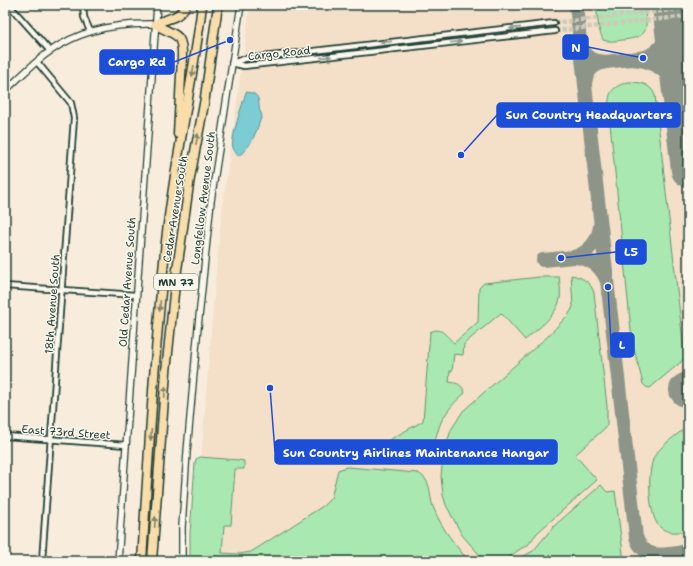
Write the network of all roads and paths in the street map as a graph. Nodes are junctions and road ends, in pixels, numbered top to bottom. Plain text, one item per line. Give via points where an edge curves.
1 (9, 5) edge
2 (83, 5) edge
3 (157, 5) edge
4 (186, 5) edge
5 (202, 5) edge
6 (218, 5) edge
7 (241, 5) edge
8 (554, 23) tunnel mouth
9 (155, 24) junction
10 (90, 31) junction
11 (555, 31) tunnel mouth
12 (50, 51) junction
13 (37, 62) junction
14 (232, 63) junction
15 (5, 91) edge
16 (174, 183) junction
17 (5, 286) edge
18 (62, 290) junction
19 (136, 295) junction
20 (5, 436) edge
21 (51, 439) junction
22 (126, 445) junction
23 (143, 538) junction
24 (42, 561) edge
25 (118, 561) edge
26 (136, 561) edge
27 (142, 561) edge
28 (152, 561) edge
29 (182, 561) edge

1 - 12 street
2 - 10 street via 84,17
3 - 9 street, Old Cedar Avenue South
4 - 9 highway via 177,16
5 -> 16 highway, Cedar Avenue South / MN 77
28 -> 6 highway, Cedar Avenue South / MN 77 via 175,284
7 - 14 street, Longfellow Avenue South
8 -> 14 street, Cargo Road via 244,58
9 - 10 street
9 - 16 highway via 174,33 180,41 182,50
9 - 19 street, Old Cedar Avenue South
10 - 12 street
14 -> 11 street, Cargo Road via 244,66
12 - 13 street
13 - 15 street
13 - 18 street, 18th Avenue South via 67,96 74,118
14 - 29 street, Longfellow Avenue South via 211,201 198,327
16 -> 23 highway, Cedar Avenue South / MN 77 via 161,299
17 - 18 street
18 - 19 street
18 - 21 street, 18th Avenue South
19 - 22 street, Old Cedar Avenue South
20 - 21 street, East 73rd Street
21 - 22 street, East 73rd Street
21 - 24 street, 18th Avenue South
22 - 25 street, Old Cedar Avenue South
23 - 26 highway
23 - 27 highway, Cedar Avenue South / MN 77

